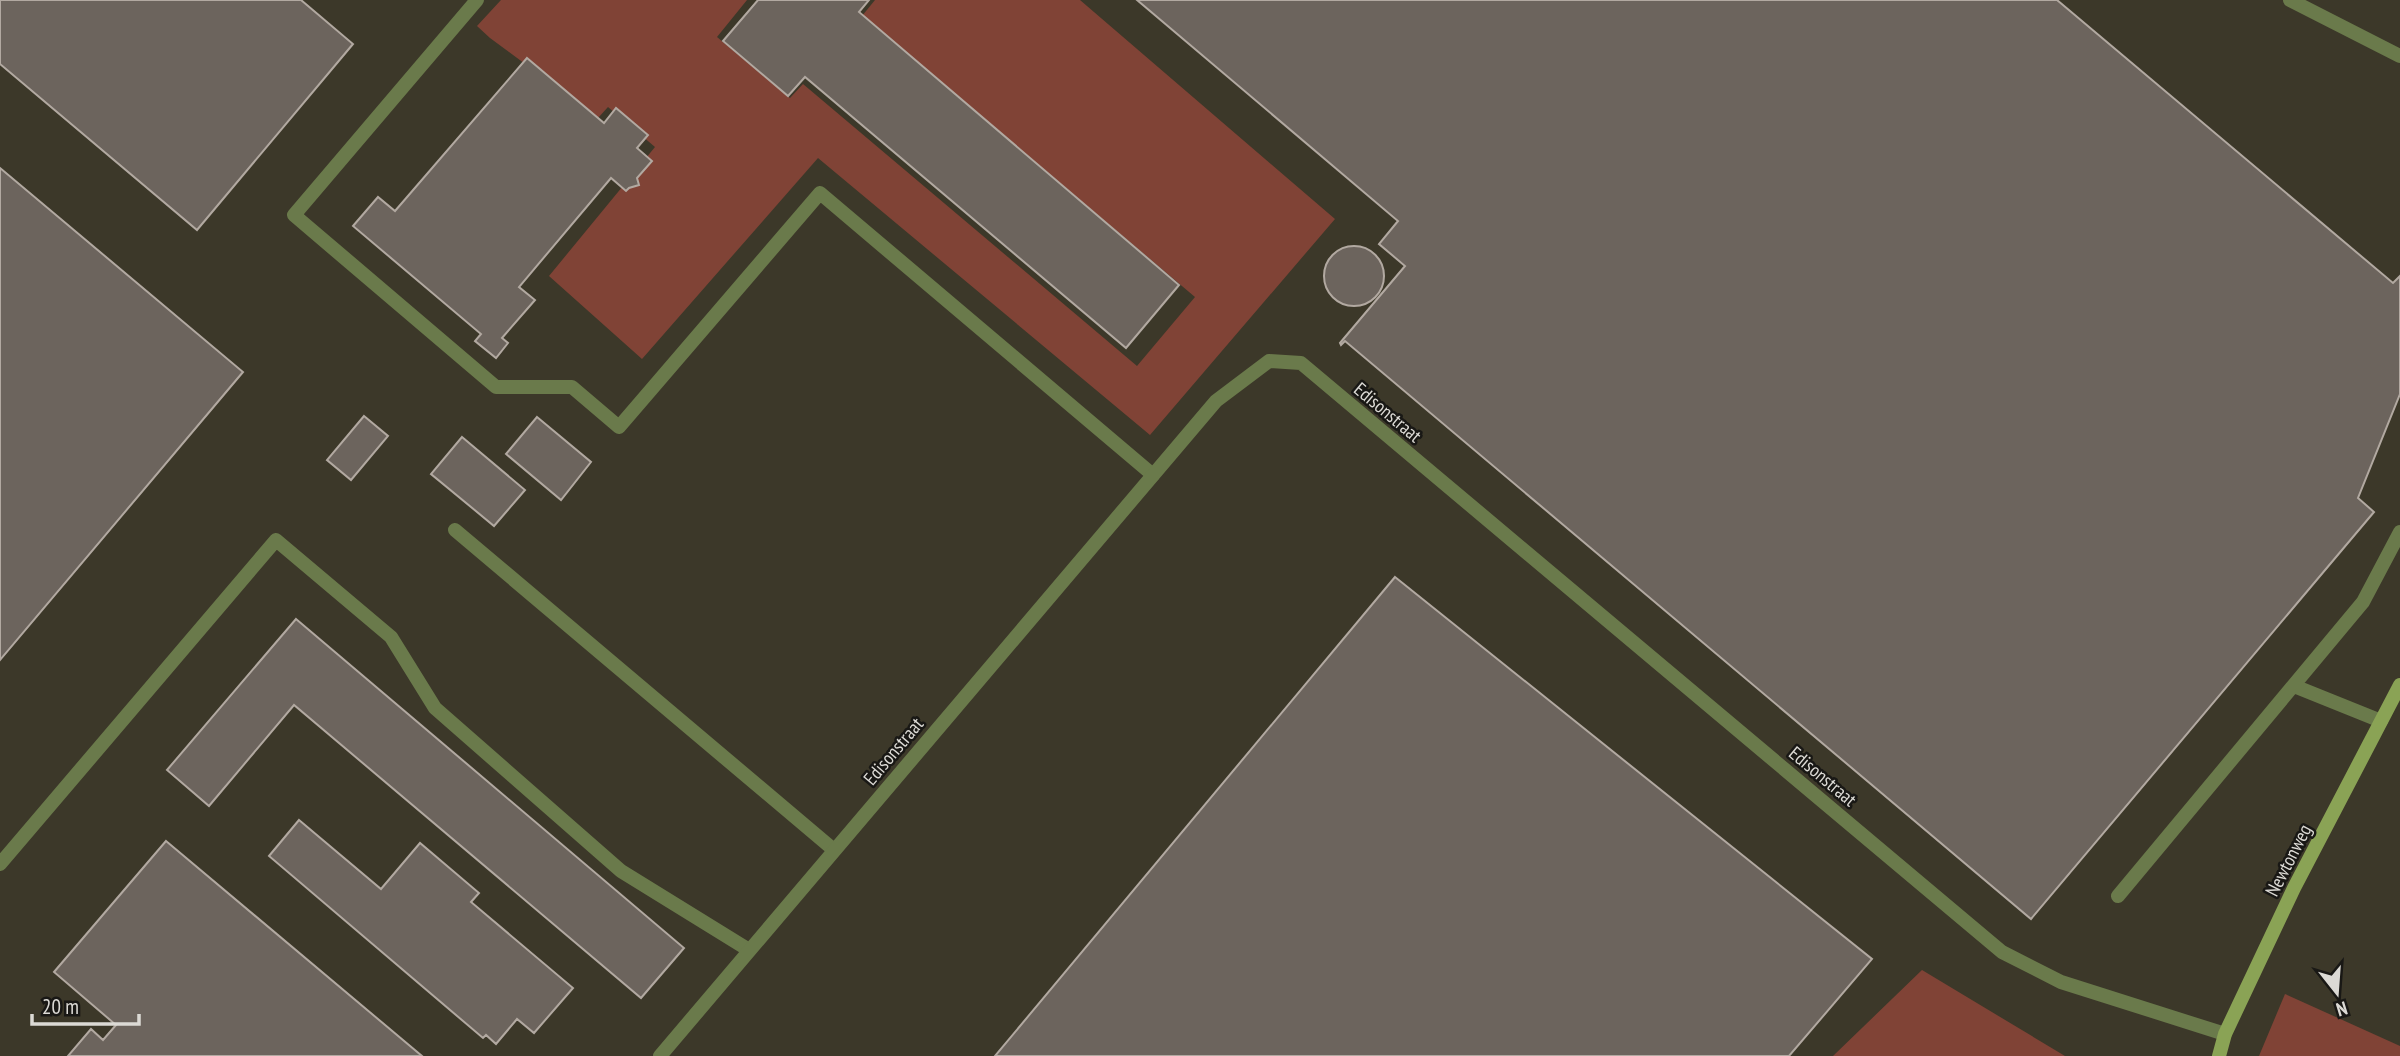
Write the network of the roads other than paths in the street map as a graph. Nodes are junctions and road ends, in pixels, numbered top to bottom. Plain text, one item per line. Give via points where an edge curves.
1 (477, 0) edge
2 (2290, 0) edge
3 (2400, 56) edge
4 (1153, 475) junction
5 (455, 530) dead end
6 (2400, 532) edge
7 (2294, 685) junction
8 (2400, 685) edge
9 (2381, 721) junction
10 (834, 850) junction
11 (0, 864) edge
12 (2118, 896) dead end
13 (749, 950) junction
14 (2225, 1034) junction
15 (660, 1056) edge
16 (2219, 1056) edge

1 - 4 street via 294,215 496,387 572,387 619,427 820,193
2 - 3 street
4 - 10 street, Edisonstraat
4 - 14 street, Edisonstraat via 1216,401 1269,361 1301,363 2002,952 2061,982
5 - 10 street
6 - 7 street via 2363,602
7 - 9 street
7 - 12 street
8 - 9 street, Newtonweg
9 - 14 street, Newtonweg
10 - 13 street, Edisonstraat
11 - 13 street via 276,540 391,637 435,708 621,871
13 - 15 street, Edisonstraat
14 - 16 street, Newtonweg

